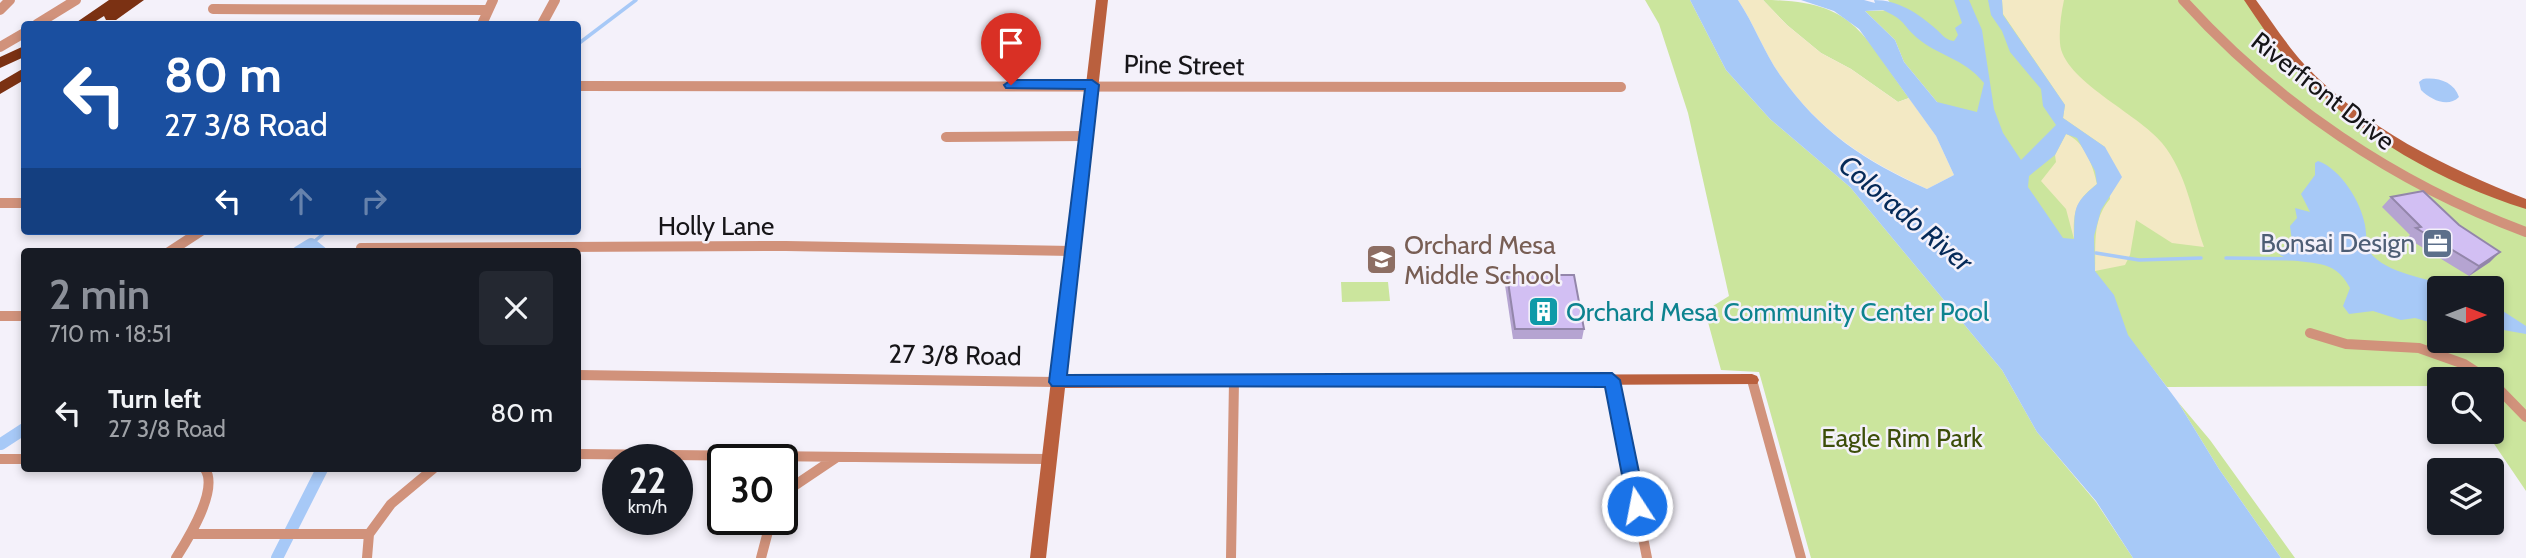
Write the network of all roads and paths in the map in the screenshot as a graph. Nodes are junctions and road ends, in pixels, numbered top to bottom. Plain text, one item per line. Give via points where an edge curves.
1 (10, 0) edge
2 (76, 0) edge
3 (119, 0) edge
4 (138, 0) edge
5 (493, 0) edge
6 (555, 0) edge
7 (1102, 0) edge
8 (2183, 0) edge
9 (2250, 0) edge
10 (2262, 0) edge
11 (213, 9) dead end
12 (0, 10) edge
13 (488, 10) junction
14 (42, 21) edge
15 (86, 21) edge
16 (105, 21) edge
17 (482, 21) edge
18 (544, 21) edge
19 (21, 35) edge
20 (0, 47) edge
21 (21, 52) edge
22 (0, 63) edge
23 (21, 63) edge
24 (21, 75) edge
25 (0, 77) edge
26 (1092, 85) junction
27 (581, 86) edge
28 (1621, 87) dead end
29 (0, 89) edge
30 (1086, 136) junction
31 (946, 137) dead end
32 (2526, 195) edge
33 (0, 203) edge
34 (21, 203) edge
35 (2526, 204) edge
36 (2526, 232) edge
37 (195, 235) edge
38 (361, 247) dead end
39 (175, 248) edge
40 (1072, 251) junction
41 (0, 316) edge
42 (21, 316) edge
43 (2311, 333) dead end
44 (2470, 367) edge
45 (581, 375) edge
46 (1612, 380) junction
47 (1752, 380) joint
48 (1234, 381) junction
49 (1058, 382) junction
50 (2504, 394) edge
51 (2526, 417) edge
52 (581, 453) edge
53 (707, 457) edge
54 (798, 457) edge
55 (837, 457) junction
56 (0, 459) edge
57 (21, 459) edge
58 (1049, 459) junction
59 (208, 472) edge
60 (429, 472) edge
61 (798, 483) edge
62 (191, 534) junction
63 (369, 534) junction
64 (767, 535) edge
65 (176, 558) edge
66 (367, 558) edge
67 (761, 558) edge
68 (1038, 558) edge
69 (1231, 558) edge
70 (1647, 558) edge
71 (1801, 558) edge

1 - 12 street
2 - 14 street
3 - 15 highway
4 - 16 highway
5 - 13 street
6 - 18 street
7 - 26 main road
8 - 36 street, Riverfront Drive via 2264,77 2344,140 2422,188
9 - 35 main road via 2303,70 2343,107 2443,169
10 - 32 main road via 2309,62 2353,104 2448,163
11 - 13 street
13 - 17 street
19 - 20 street
21 - 22 highway
23 - 25 highway
24 - 29 highway
26 - 27 street, Pine Street
26 - 28 street, Pine Street
26 - 30 main road
30 - 31 street
30 - 40 main road
33 - 34 street
37 - 39 street
38 - 40 street, Holly Lane
40 - 49 main road
41 - 42 street
43 - 44 street via 2346,344 2419,348
45 - 49 street, 27 3/8 Road
46 - 47 main road, 27 3/8 Road
46 - 48 main road, 27 3/8 Road
46 - 70 street
47 - 71 street
48 - 49 main road, 27 3/8 Road
48 - 69 street
49 - 58 main road
50 - 51 street
52 - 53 street
54 - 55 street
55 - 58 street
55 - 61 street
56 - 57 street
58 - 68 main road
59 - 62 street via 210,486
60 - 63 street via 391,504
62 - 63 street
62 - 65 street
63 - 66 street
64 - 67 street

